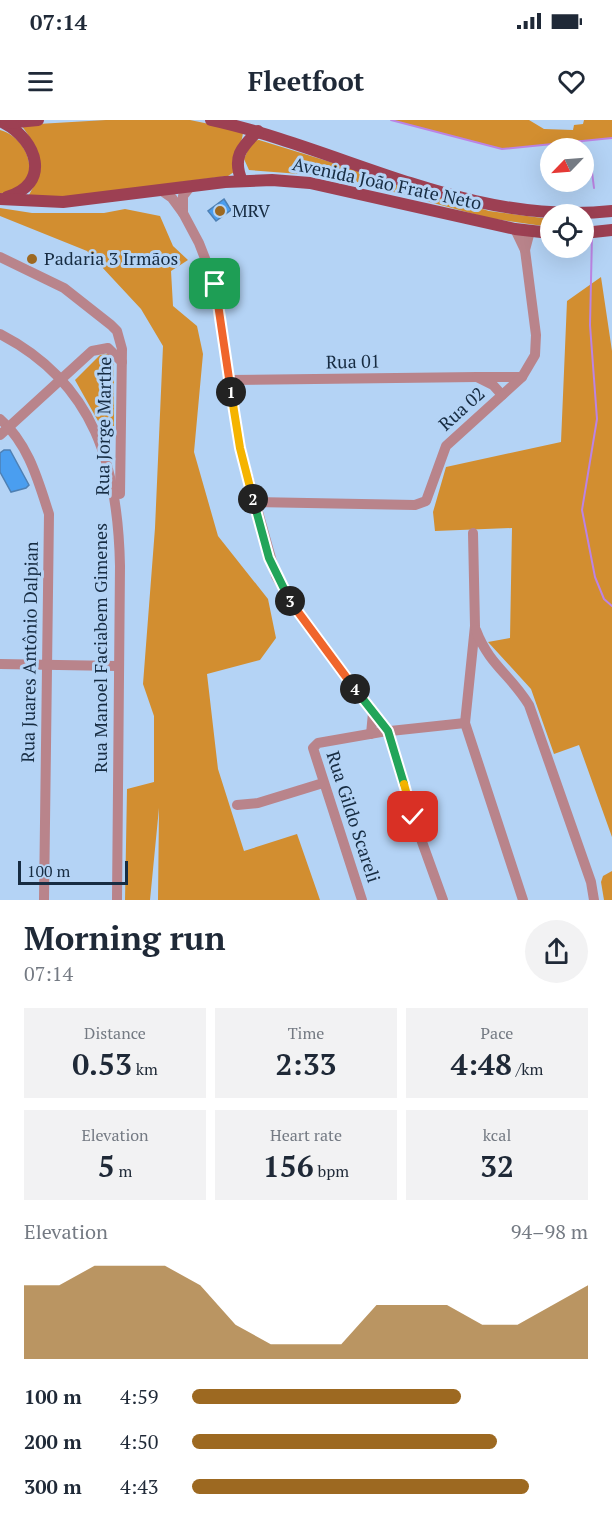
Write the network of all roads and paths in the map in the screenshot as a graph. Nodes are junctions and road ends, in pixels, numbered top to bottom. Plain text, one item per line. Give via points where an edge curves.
1 (38, 120) edge
2 (211, 120) edge
3 (2, 123) edge
4 (258, 132) junction
5 (242, 181) junction
6 (190, 188) junction
7 (162, 191) junction
8 (0, 199) edge
9 (612, 211) edge
10 (183, 213) junction
11 (515, 229) junction
12 (612, 230) edge
13 (530, 231) junction
14 (540, 232) edge
15 (594, 232) edge
16 (525, 250) junction
17 (0, 257) edge
18 (0, 334) edge
19 (122, 362) junction
20 (477, 377) junction
21 (522, 377) junction
22 (61, 380) junction
23 (229, 380) junction
24 (502, 395) junction
25 (0, 419) edge
26 (121, 424) junction
27 (9, 427) junction
28 (98, 433) junction
29 (0, 435) edge
30 (253, 502) junction
31 (119, 518) junction
32 (473, 533) dead end
33 (475, 627) junction
34 (492, 662) junction
35 (46, 663) junction
36 (0, 664) edge
37 (117, 666) junction
38 (471, 668) junction
39 (373, 713) junction
40 (465, 723) junction
41 (388, 731) junction
42 (371, 734) junction
43 (323, 783) junction
44 (237, 805) dead end
45 (44, 900) edge
46 (117, 900) edge
47 (362, 900) edge
48 (443, 900) edge
49 (523, 900) edge
50 (594, 900) edge

1 - 3 main road
2 - 4 main road, Avenida João Frate Neto
3 - 8 main road via 26,137 36,160 22,192
4 - 5 main road via 241,148 238,157
4 - 9 main road, Avenida João Frate Neto via 474,203 549,214
5 - 6 main road, Avenida João Frate Neto
5 - 11 main road, Avenida João Frate Neto via 310,183
6 - 7 main road, Avenida João Frate Neto
6 - 10 street via 183,196
7 - 8 main road, Avenida João Frate Neto via 63,202
7 - 10 street
10 - 23 street via 215,284
11 - 13 main road, Avenida João Frate Neto
11 - 16 street, Rua 02
12 - 15 main road
13 - 14 main road, Avenida João Frate Neto
13 - 16 street, Rua 02
16 - 21 street, Rua 02 via 536,345 531,364
17 - 19 street, Rua Jorge Marthe via 64,288 111,325 120,339
18 - 22 street, Rua Manoel Faciabem Gimenes via 35,355
19 - 22 street via 108,348 96,350
19 - 26 street, Rua Jorge Marthe
20 - 21 street, Rua 01
20 - 23 street, Rua 01
20 - 24 street
21 - 24 street, Rua 02
22 - 27 street
22 - 28 street, Rua Manoel Faciabem Gimenes
23 - 30 street
24 - 30 street, Rua 02 via 446,446 430,496 421,504
25 - 27 street, Rua Juares Antônio Dalpian
26 - 28 street via 112,435
26 - 31 street, Rua Jorge Marthe
27 - 29 street
27 - 35 street, Rua Juares Antônio Dalpian via 34,465 49,514
28 - 31 street, Rua Manoel Faciabem Gimenes via 110,468
30 - 39 street via 269,558 284,592
31 - 37 street, Rua Manoel Faciabem Gimenes
32 - 33 street
33 - 34 street
33 - 38 street
34 - 38 street
34 - 50 street via 522,692 529,705
35 - 36 street
35 - 37 street
35 - 45 street, Rua Juares Antônio Dalpian
37 - 46 street, Rua Manoel Faciabem Gimenes
38 - 40 street
39 - 41 street
39 - 42 street
40 - 41 street
40 - 49 street
41 - 42 street
41 - 48 street
42 - 43 street, Rua Gildo Scareli via 315,745 313,753
43 - 44 street via 258,803
43 - 47 street, Rua Gildo Scareli

